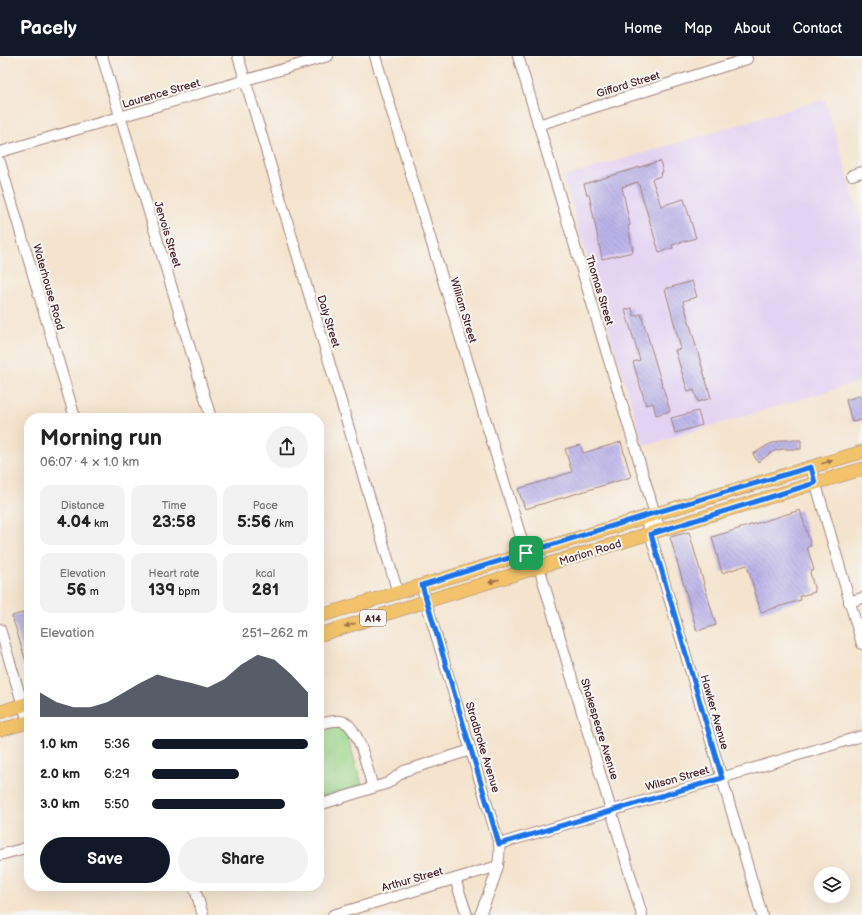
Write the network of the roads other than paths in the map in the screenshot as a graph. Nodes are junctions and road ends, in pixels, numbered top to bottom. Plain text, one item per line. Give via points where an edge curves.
1 (102, 56) edge
2 (238, 56) edge
3 (328, 56) edge
4 (375, 56) edge
5 (518, 56) edge
6 (746, 58) edge
7 (245, 80) junction
8 (120, 117) junction
9 (538, 124) junction
10 (0, 152) edge
11 (0, 162) edge
12 (862, 172) edge
13 (852, 175) dead end
14 (73, 413) edge
15 (209, 413) edge
16 (862, 452) edge
17 (811, 467) junction
18 (862, 469) edge
19 (815, 483) junction
20 (650, 515) junction
21 (655, 532) junction
22 (530, 552) junction
23 (535, 569) junction
24 (422, 585) junction
25 (398, 593) junction
26 (862, 598) edge
27 (427, 601) junction
28 (849, 602) junction
29 (324, 615) edge
30 (0, 629) edge
31 (324, 633) edge
32 (862, 644) edge
33 (24, 698) edge
34 (24, 705) edge
35 (0, 712) edge
36 (24, 723) edge
37 (324, 723) edge
38 (0, 730) edge
39 (862, 736) edge
40 (471, 750) junction
41 (722, 778) junction
42 (373, 788) junction
43 (324, 803) edge
44 (611, 810) junction
45 (499, 844) junction
46 (24, 849) edge
47 (0, 856) edge
48 (498, 866) junction
49 (455, 879) junction
50 (196, 891) edge
51 (203, 915) edge
52 (333, 915) edge
53 (467, 915) edge
54 (480, 915) edge
55 (642, 915) edge
56 (762, 915) edge

1 - 8 street, Jervois Street
2 - 7 street, Daly Street
3 - 7 street, Laurence Street
4 - 22 street, William Street
5 - 9 street, Thomas Street
6 - 9 street, Gifford Street
7 - 8 street, Laurence Street
7 - 25 street, Daly Street
8 - 10 street, Laurence Street
8 - 15 street, Jervois Street
9 - 20 street, Thomas Street
11 - 14 street, Waterhouse Road
12 - 13 street
17 -> 16 main road, Marion Road / A14
17 - 19 street
17 - 20 main road, Marion Road / A14
18 - 19 main road, Marion Road / A14
19 - 21 main road, Marion Road / A14
19 - 28 street
20 - 21 street, Thomas Street
20 - 22 main road, Marion Road / A14
21 - 23 main road, Marion Road / A14
21 - 41 street, Hawker Avenue
22 - 23 street, William Street
22 - 24 main road, Marion Road / A14
23 -> 27 main road, Marion Road / A14
23 - 44 street, Shakespeare Avenue
24 - 25 main road, Marion Road / A14
24 - 27 street, Stradbroke Avenue
25 - 29 main road, Marion Road / A14
26 - 28 street
27 -> 31 main road, Marion Road / A14
27 - 40 street, Stradbroke Avenue
28 - 32 street
30 - 33 street
34 - 35 main road
36 - 38 main road
37 - 42 street via 341,720 351,726 357,736
39 - 41 street, Wilson Street
40 - 42 street via 404,771 388,783
40 - 45 street, Stradbroke Avenue
41 - 44 street, Wilson Street
41 - 56 street, Hawker Avenue
42 - 43 street
44 - 45 street, Wilson Street
44 - 55 street, Shakespeare Avenue
45 - 48 street, Stradbroke Avenue
46 - 47 street
48 - 49 street, Arthur Street
48 - 54 street, Stradbroke Avenue
49 - 52 street, Arthur Street
49 - 53 street
50 - 51 street

